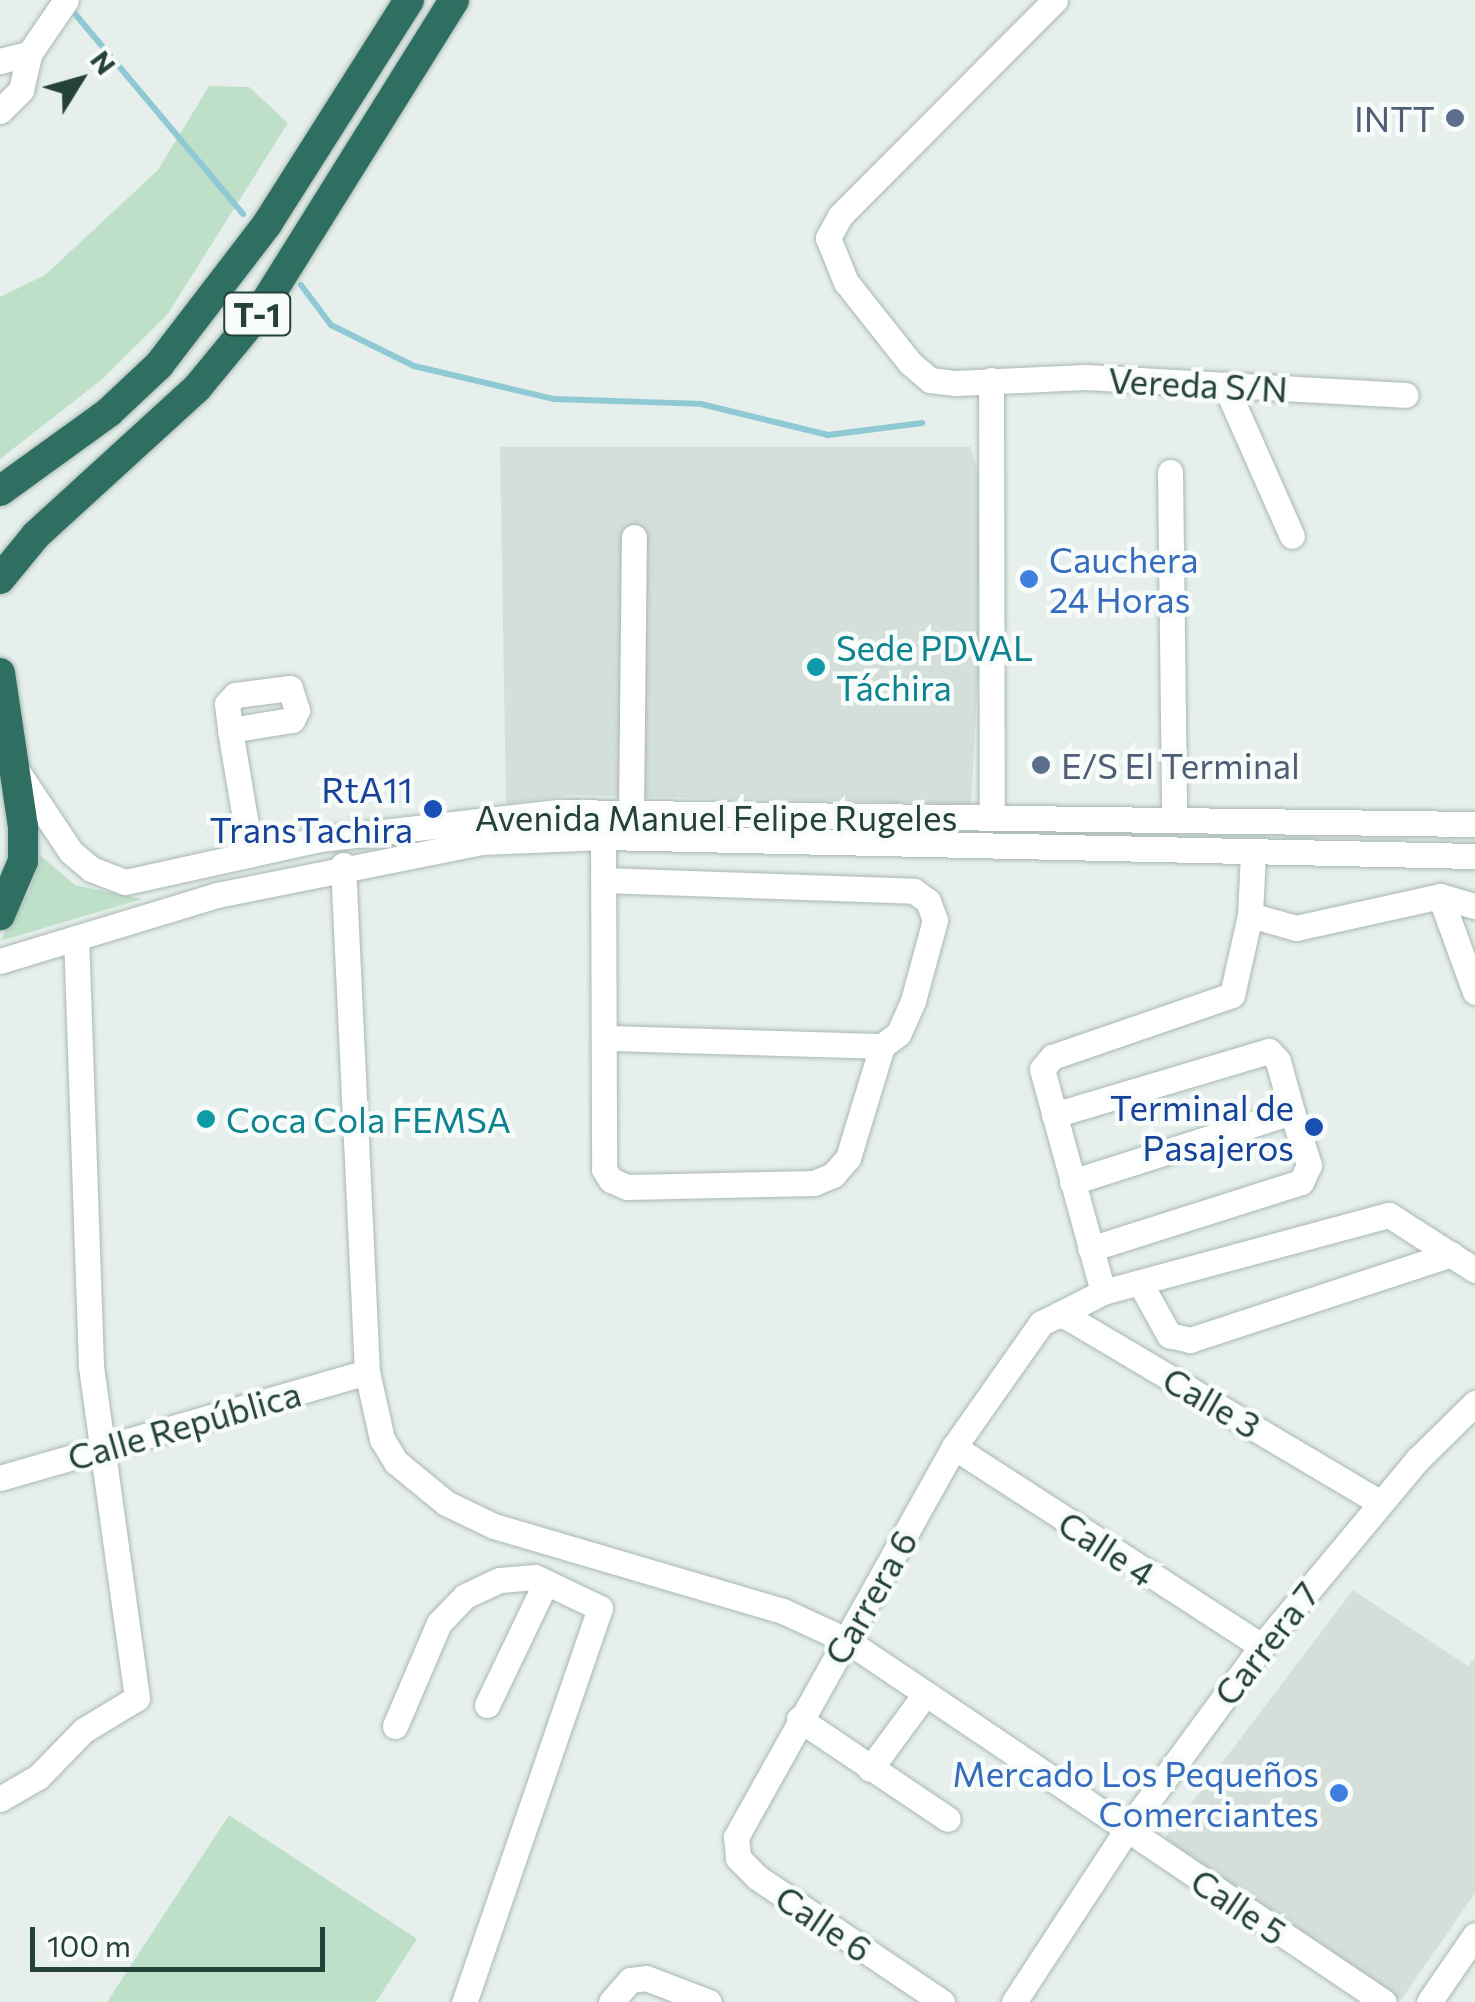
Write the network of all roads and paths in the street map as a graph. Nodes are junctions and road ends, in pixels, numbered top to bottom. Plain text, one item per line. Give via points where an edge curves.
1 (66, 0) edge
2 (409, 0) edge
3 (454, 0) edge
4 (1055, 0) edge
5 (28, 54) junction
6 (0, 61) edge
7 (0, 110) edge
8 (991, 380) junction
9 (1225, 385) junction
10 (1405, 395) dead end
11 (1170, 472) dead end
12 (0, 491) edge
13 (1292, 536) dead end
14 (634, 537) dead end
15 (0, 579) edge
16 (0, 673) edge
17 (230, 730) dead end
18 (0, 741) edge
19 (16, 770) junction
20 (631, 813) junction
21 (992, 816) junction
22 (1174, 817) junction
23 (1475, 824) edge
24 (603, 837) junction
25 (250, 854) junction
26 (1253, 854) junction
27 (1475, 856) edge
28 (343, 865) junction
29 (603, 880) junction
30 (1440, 896) junction
31 (1251, 903) junction
32 (1475, 906) edge
33 (0, 915) edge
34 (76, 938) junction
35 (0, 961) edge
36 (1472, 976) edge
37 (605, 1038) junction
38 (882, 1046) junction
39 (1292, 1112) junction
40 (1054, 1115) junction
41 (1072, 1182) junction
42 (1090, 1249) junction
43 (1451, 1254) junction
44 (1475, 1270) edge
45 (1140, 1284) junction
46 (1103, 1292) junction
47 (1050, 1319) junction
48 (367, 1372) junction
49 (1475, 1402) edge
50 (954, 1447) junction
51 (99, 1451) junction
52 (0, 1478) edge
53 (1380, 1503) junction
54 (546, 1582) junction
55 (846, 1640) junction
56 (1262, 1646) junction
57 (924, 1694) junction
58 (487, 1705) dead end
59 (799, 1719) junction
60 (395, 1726) dead end
61 (870, 1769) junction
62 (0, 1799) edge
63 (948, 1819) dead end
64 (1126, 1831) junction
65 (756, 1878) joint
66 (1475, 1936) edge
67 (464, 2002) edge
68 (611, 2002) edge
69 (709, 2002) edge
70 (942, 2002) edge
71 (1014, 2002) edge
72 (1384, 2002) edge
73 (1429, 2002) edge

1 - 5 street
2 - 12 highway, T-1 via 267,224 159,365 109,412
3 - 15 highway, T-1 via 258,314 197,388 36,535
4 - 8 street, Vereda S/N via 840,216 828,238 846,282 930,380
5 - 6 street
5 - 7 street via 21,90
8 - 9 street, Vereda S/N
8 - 21 street
9 - 10 street, Vereda S/N
9 - 13 street
11 - 22 street
14 - 20 street
16 - 19 highway
17 - 25 street
18 - 19 highway
19 - 25 street, Avenida Manuel Felipe Rugeles via 70,852 107,877 144,881
19 - 33 highway via 23,861
20 - 21 street, Avenida Manuel Felipe Rugeles
20 - 25 street, Avenida Manuel Felipe Rugeles via 487,815
21 - 22 street, Avenida Manuel Felipe Rugeles
22 - 23 street, Avenida Manuel Felipe Rugeles
24 - 26 street, Avenida Manuel Felipe Rugeles
24 - 28 street, Avenida Manuel Felipe Rugeles via 482,842
24 - 29 street
26 - 27 street, Avenida Manuel Felipe Rugeles
26 - 31 street
28 - 34 street, Avenida Manuel Felipe Rugeles
28 - 48 street, Calle 5
29 - 37 street
29 - 38 street via 914,892 928,901 934,920 913,1001 898,1034
30 - 31 street via 1310,928 1287,928
30 - 32 street
30 - 36 street
31 - 40 street via 1232,995 1052,1057 1042,1068
34 - 35 street, Avenida Manuel Felipe Rugeles
34 - 51 street
37 - 38 street
37 - 38 street via 604,1169 627,1187 814,1183 833,1175 848,1158
39 - 40 street via 1278,1061 1269,1052
39 - 41 street
39 - 42 street via 1310,1165 1301,1182
40 - 41 street
41 - 42 street
42 - 46 street
43 - 44 street
43 - 45 street via 1389,1215
43 - 45 street via 1190,1340 1169,1334
45 - 46 street
46 - 47 street
47 - 50 street, Carrera 6
47 - 53 street, Calle 3
48 - 51 street, Calle República
48 - 55 street, Calle 5 via 382,1439 396,1462 446,1503 494,1526 783,1611
49 - 53 street, Carrera 7
50 - 55 street, Carrera 6
50 - 56 street, Calle 4
51 - 52 street, Calle República
51 - 62 street via 137,1698 84,1730 38,1776
53 - 56 street, Carrera 7
54 - 58 street
54 - 60 street via 500,1580 465,1596 438,1623
54 - 67 street via 590,1600 600,1608 600,1619
55 - 57 street, Calle 5
55 - 59 street, Carrera 6
56 - 64 street, Carrera 7
57 - 61 street
57 - 64 street, Calle 5
59 - 61 street
59 - 65 street, Carrera 6 via 736,1837 738,1858
61 - 63 street
64 - 71 street, Carrera 7
64 - 72 street, Calle 5
65 - 70 street, Calle 6
66 - 73 street
68 - 69 street via 630,1980 646,1978

